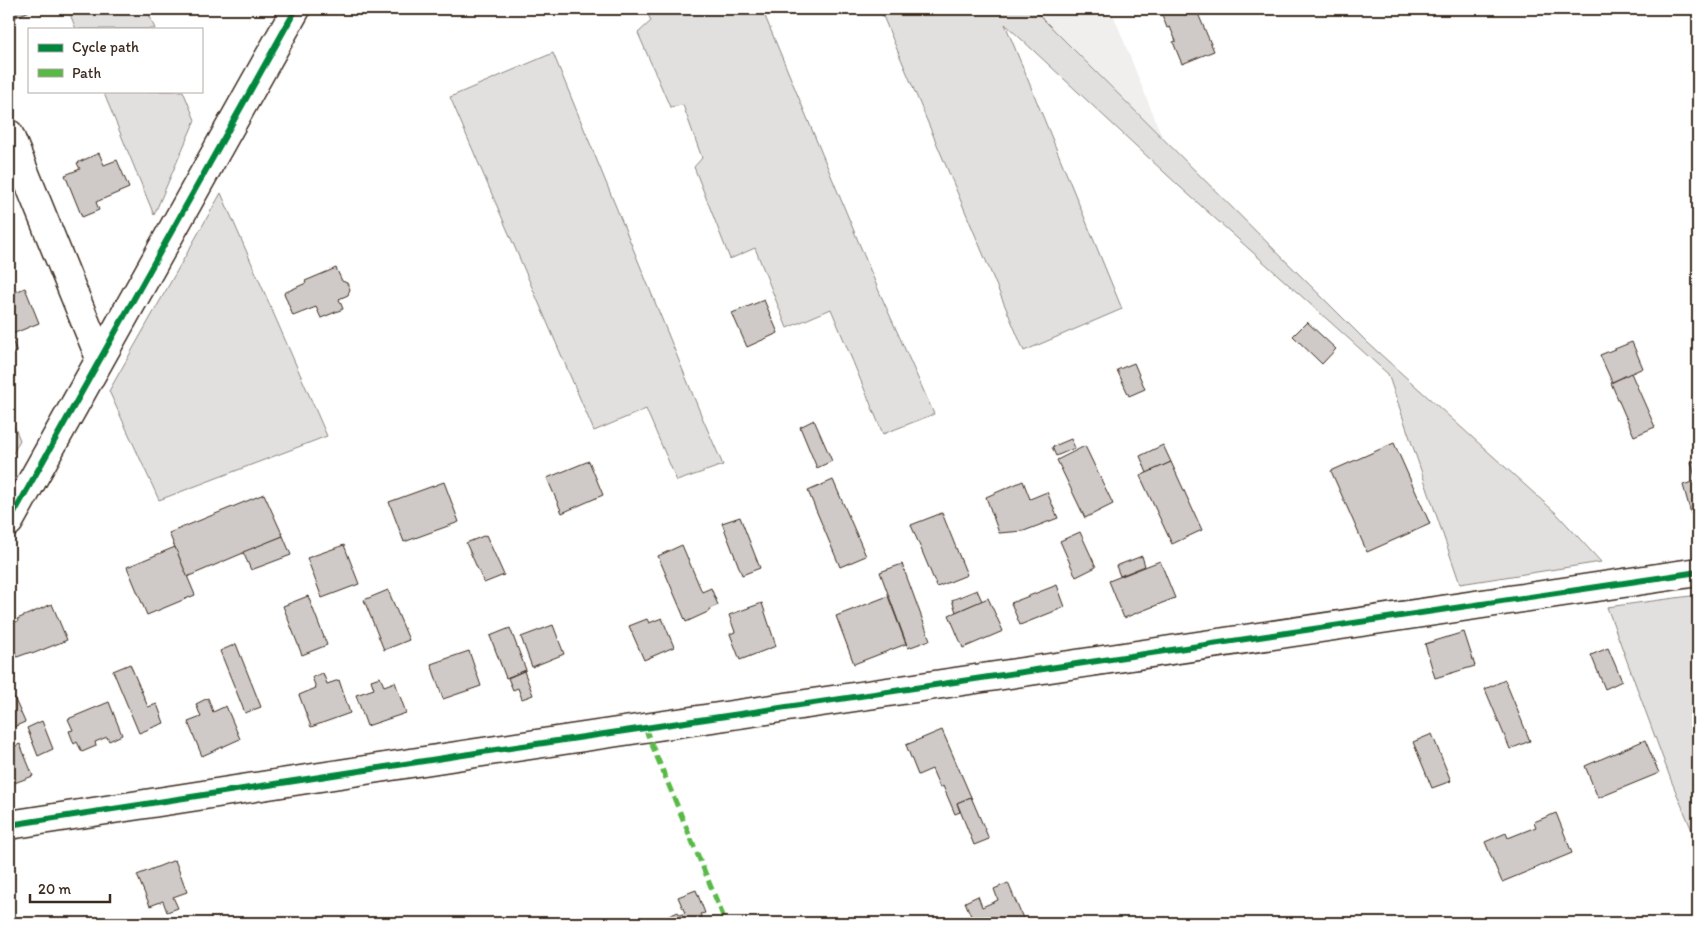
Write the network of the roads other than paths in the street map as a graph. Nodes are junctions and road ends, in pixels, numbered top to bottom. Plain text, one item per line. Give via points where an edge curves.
1 (296, 9) edge
2 (9, 134) edge
3 (100, 358) junction
4 (9, 522) edge
5 (1698, 572) edge
6 (9, 825) edge

1 - 3 street
2 - 3 street
3 - 4 street
5 - 6 street via 486,751

